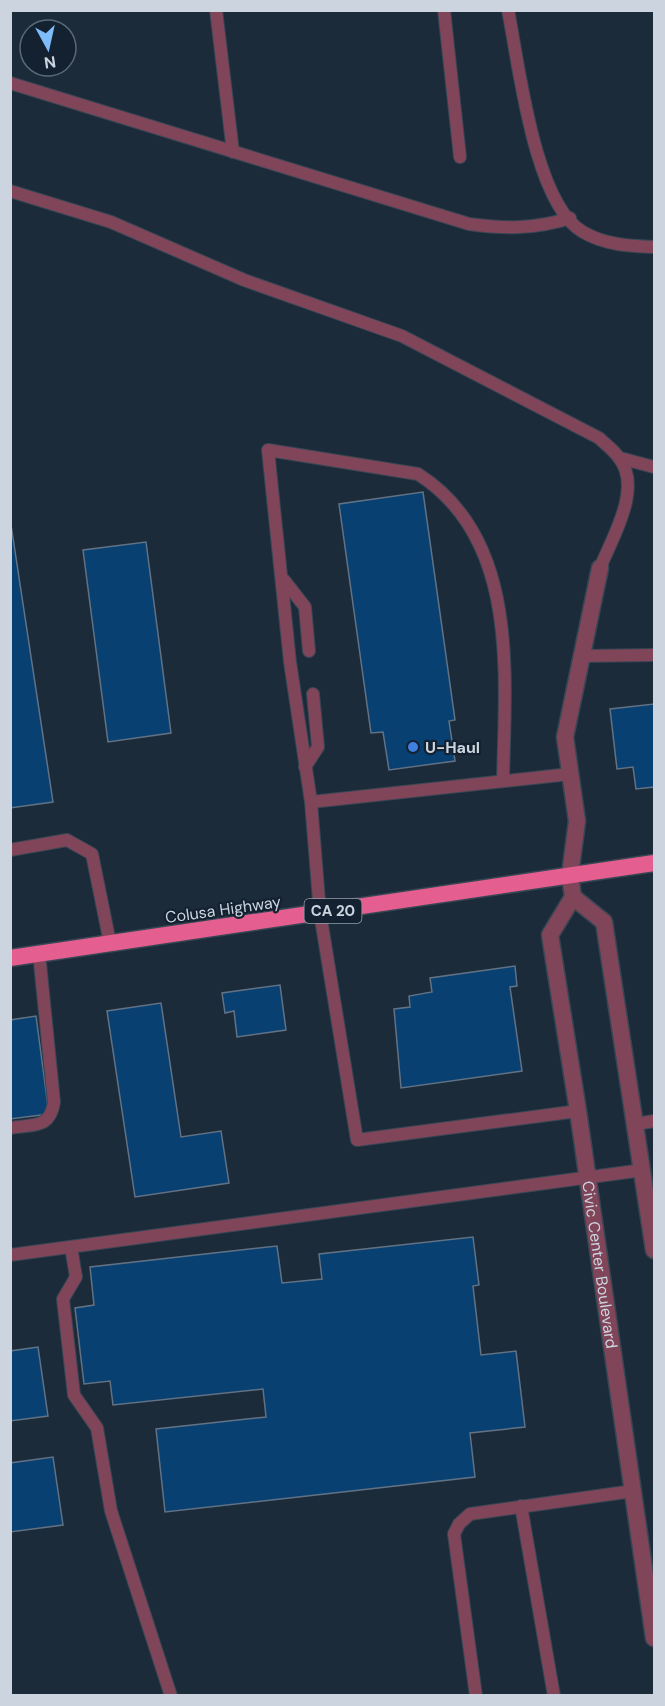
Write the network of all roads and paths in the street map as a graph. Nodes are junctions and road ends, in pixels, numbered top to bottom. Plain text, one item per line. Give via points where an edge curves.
1 (216, 10) edge
2 (444, 10) edge
3 (508, 10) edge
4 (10, 83) edge
5 (233, 152) junction
6 (460, 157) dead end
7 (10, 191) edge
8 (570, 218) junction
9 (654, 247) edge
10 (620, 459) junction
11 (654, 467) edge
12 (600, 568) joint
13 (283, 579) junction
14 (309, 651) dead end
15 (654, 655) edge
16 (581, 656) junction
17 (313, 694) dead end
18 (305, 767) junction
19 (570, 774) junction
20 (503, 781) junction
21 (311, 802) junction
22 (10, 850) edge
23 (654, 863) edge
24 (570, 875) junction
25 (573, 897) junction
26 (320, 913) junction
27 (110, 943) junction
28 (39, 953) junction
29 (10, 958) edge
30 (578, 1111) junction
31 (654, 1121) edge
32 (636, 1124) junction
33 (10, 1128) edge
34 (643, 1170) junction
35 (588, 1177) junction
36 (71, 1247) junction
37 (654, 1250) edge
38 (10, 1255) edge
39 (633, 1491) junction
40 (521, 1506) junction
41 (654, 1638) edge
42 (171, 1695) edge
43 (476, 1695) edge
44 (554, 1695) edge

1 - 5 lane
2 - 6 lane
3 - 8 lane via 542,171 556,202
4 - 5 lane
5 - 8 lane via 470,224 527,228
7 - 10 lane via 111,222 244,280 402,336 599,438
8 - 9 lane via 581,231 606,243
10 - 11 lane
10 - 12 lane via 628,477 628,495
12 - 16 street
13 - 14 lane via 305,607
13 - 18 lane
13 - 20 lane via 268,450 418,474 436,485 474,529 495,591 505,645
15 - 16 lane
16 - 19 street via 565,737
17 - 18 lane via 318,747
18 - 21 lane
19 - 20 lane
19 - 24 street via 577,821
20 - 21 lane
21 - 26 lane
22 - 27 lane via 67,840 92,854
23 - 24 highway, Colusa Highway / CA 20
24 - 25 street
24 - 26 highway, Colusa Highway / CA 20
25 - 30 street, Civic Center Boulevard via 550,935
25 - 32 street via 604,922
26 - 27 highway, Colusa Highway / CA 20
26 - 30 lane via 357,1140
27 - 28 highway, Colusa Highway / CA 20
28 - 29 highway, Colusa Highway / CA 20
28 - 33 lane via 54,1102 52,1116 45,1123
30 - 35 street, Civic Center Boulevard
31 - 32 lane
32 - 34 street
34 - 35 lane
34 - 37 street
35 - 36 lane
35 - 39 street, Civic Center Boulevard
36 - 38 lane
36 - 42 lane via 76,1277 63,1299 74,1395 97,1428 111,1511
39 - 40 lane
39 - 41 street, Civic Center Boulevard
40 - 43 lane via 466,1516 454,1534
40 - 44 lane

